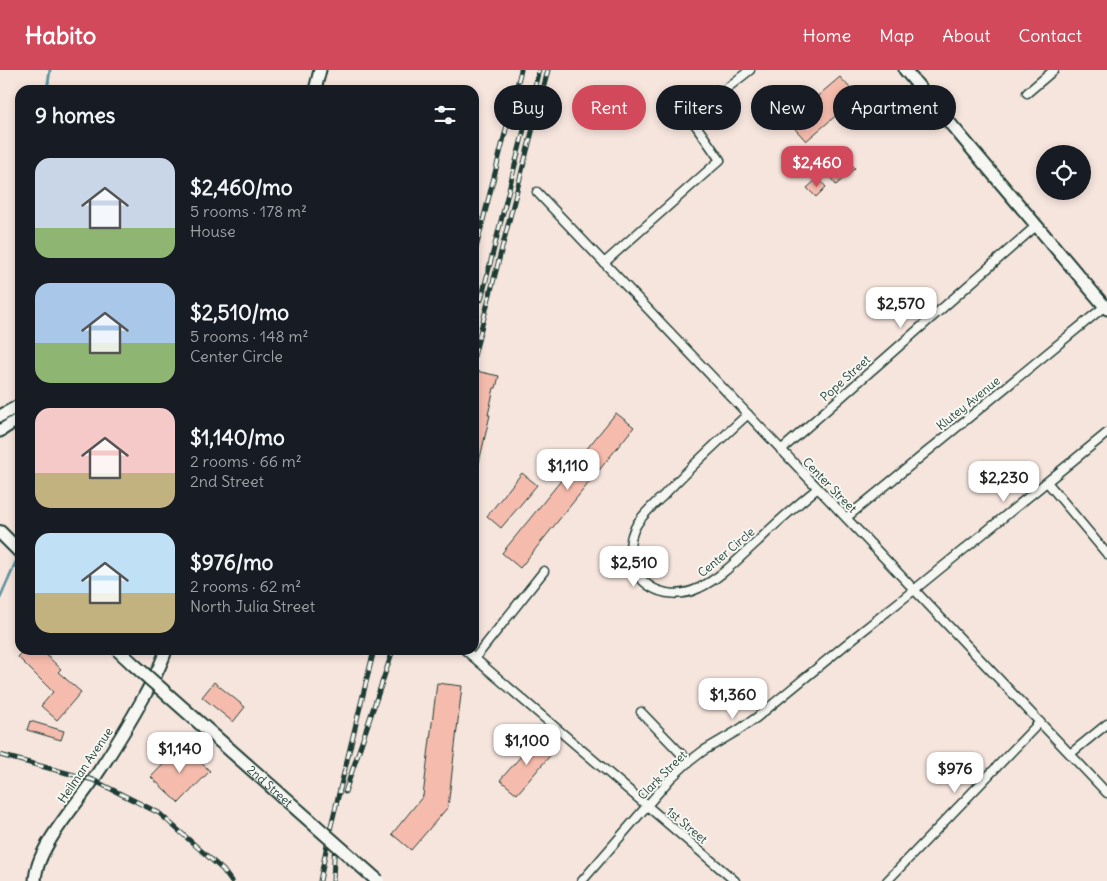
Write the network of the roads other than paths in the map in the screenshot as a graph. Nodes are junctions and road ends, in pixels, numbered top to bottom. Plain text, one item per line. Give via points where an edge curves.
1 (320, 70) edge
2 (750, 70) edge
3 (905, 70) edge
4 (1054, 70) edge
5 (316, 85) edge
6 (1027, 93) dead end
7 (537, 192) dead end
8 (1037, 225) junction
9 (604, 263) junction
10 (1106, 308) edge
11 (15, 407) edge
12 (748, 414) junction
13 (1, 415) edge
14 (15, 421) edge
15 (0, 431) edge
16 (1107, 434) edge
17 (782, 450) junction
18 (1047, 482) junction
19 (818, 488) junction
20 (846, 518) junction
21 (0, 532) edge
22 (15, 547) edge
23 (1107, 554) edge
24 (544, 571) dead end
25 (914, 590) junction
26 (479, 653) edge
27 (123, 655) edge
28 (165, 655) edge
29 (471, 655) edge
30 (477, 655) edge
31 (475, 658) junction
32 (641, 712) dead end
33 (1040, 722) junction
34 (1107, 724) edge
35 (1070, 754) junction
36 (689, 762) junction
37 (1107, 793) edge
38 (647, 806) junction
39 (35, 881) edge
40 (378, 881) edge
41 (582, 881) edge
42 (735, 881) edge
43 (887, 881) edge

1 - 5 street
2 - 9 street via 690,117 720,160
3 - 8 street
4 - 6 street
7 - 9 street, Center Street
8 - 10 street
8 - 17 street, Pope Street
9 - 12 street, Center Street
10 - 20 street, Klutey Avenue
11 - 13 street
12 - 17 street, Center Street
12 - 19 street, Center Circle via 637,524 630,552 642,579 657,590 674,594 702,587
14 - 15 street
16 - 18 street, Clark Street
17 - 19 street, Center Street
18 - 23 street
18 - 25 street, Clark Street
19 - 20 street, Center Street
20 - 25 street, Center Street
21 - 22 main road
24 - 26 street
25 - 33 street, Center Street
25 - 36 street, Clark Street via 756,718
27 - 40 main road, 2nd Street, bridge
28 - 39 street, Heilman Avenue via 126,730 45,849
29 - 31 street, 1st Street
30 - 31 street
31 - 38 street, 1st Street
32 - 36 street
33 - 35 street, Center Street
33 - 43 street
34 - 35 street
35 - 37 street, Center Street
36 - 38 street, Clark Street
38 - 41 street, Clark Street
38 - 42 street, 1st Street

